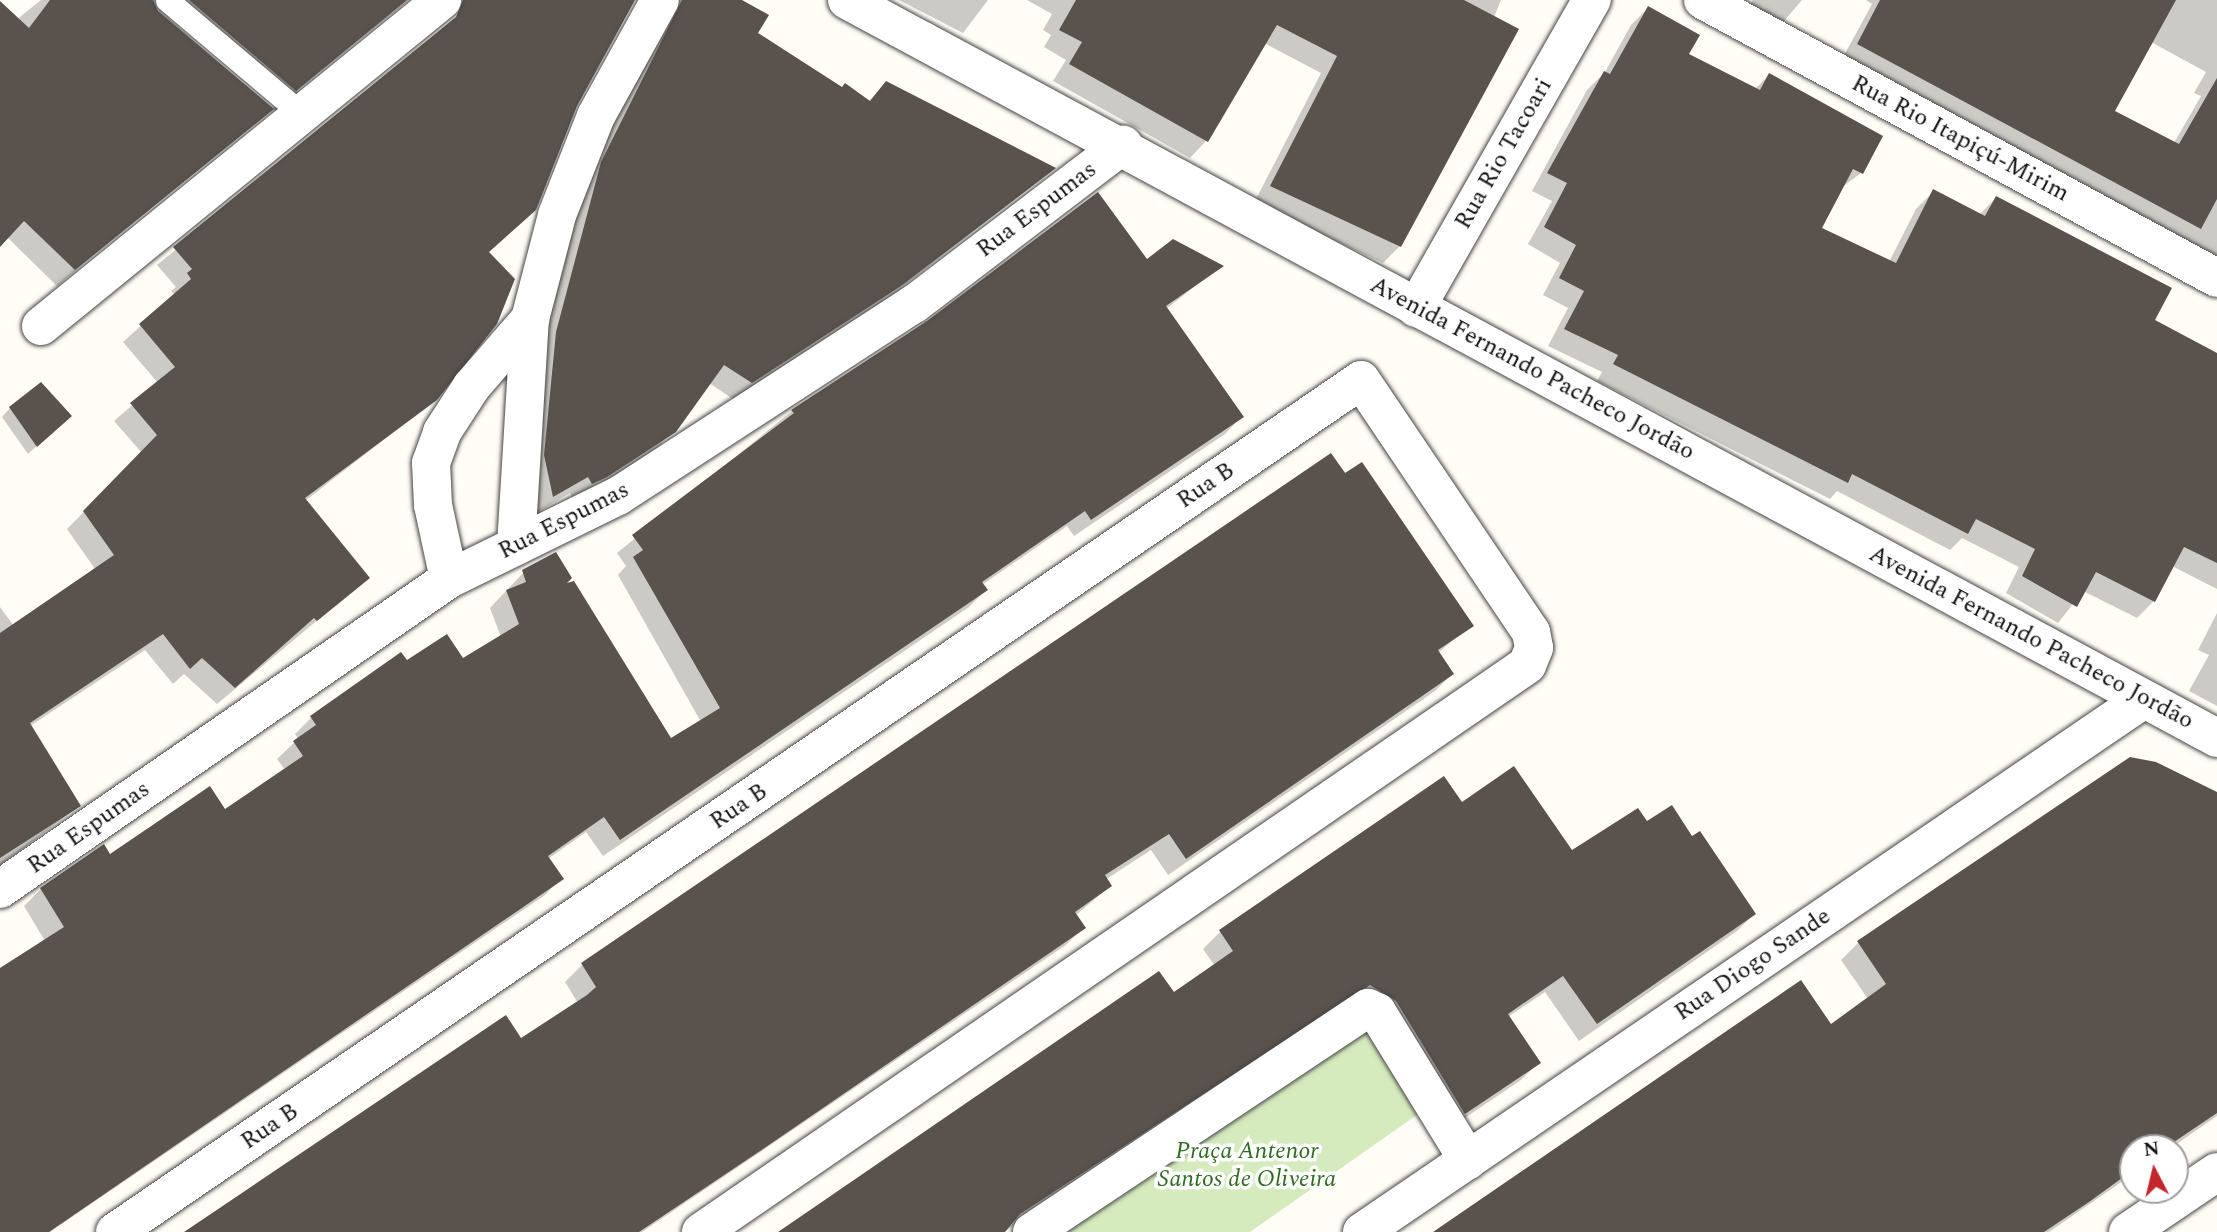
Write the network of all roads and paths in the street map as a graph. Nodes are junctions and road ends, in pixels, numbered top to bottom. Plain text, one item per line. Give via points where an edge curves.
1 (167, 0) edge
2 (442, 0) edge
3 (660, 0) edge
4 (847, 0) edge
5 (1592, 0) edge
6 (1703, 0) edge
7 (303, 115) junction
8 (1123, 145) junction
9 (2217, 278) edge
10 (1416, 308) junction
11 (530, 319) junction
12 (41, 326) dead end
13 (516, 546) junction
14 (449, 579) junction
15 (2144, 698) junction
16 (2217, 738) edge
17 (0, 889) edge
18 (1468, 1160) junction
19 (2217, 1171) edge
20 (115, 1232) edge
21 (701, 1232) edge
22 (1032, 1232) edge
23 (1362, 1232) edge
24 (2128, 1232) edge

1 - 7 lane
2 - 7 street
3 - 11 street via 596,116 558,215
4 - 8 street, Avenida Fernando Pacheco Jordão
5 - 10 street, Rua Rio Tacoari
6 - 9 street, Rua Rio Itapiçú-Mirim
7 - 12 street
8 - 10 street, Avenida Fernando Pacheco Jordão
8 - 13 street, Rua Espumas via 914,304 618,496
10 - 15 street, Avenida Fernando Pacheco Jordão
11 - 13 street
11 - 14 street via 472,386 442,432 431,463 433,505
13 - 14 street, Rua Espumas
14 - 17 street, Rua Espumas
15 - 16 street, Avenida Fernando Pacheco Jordão
15 - 18 street, Rua Diogo Sande
18 - 22 street via 1377,1012 1368,1008
18 - 23 street, Rua Diogo Sande
19 - 24 street
20 - 21 street, Rua B via 1361,380 1531,632 1534,648 1527,665

